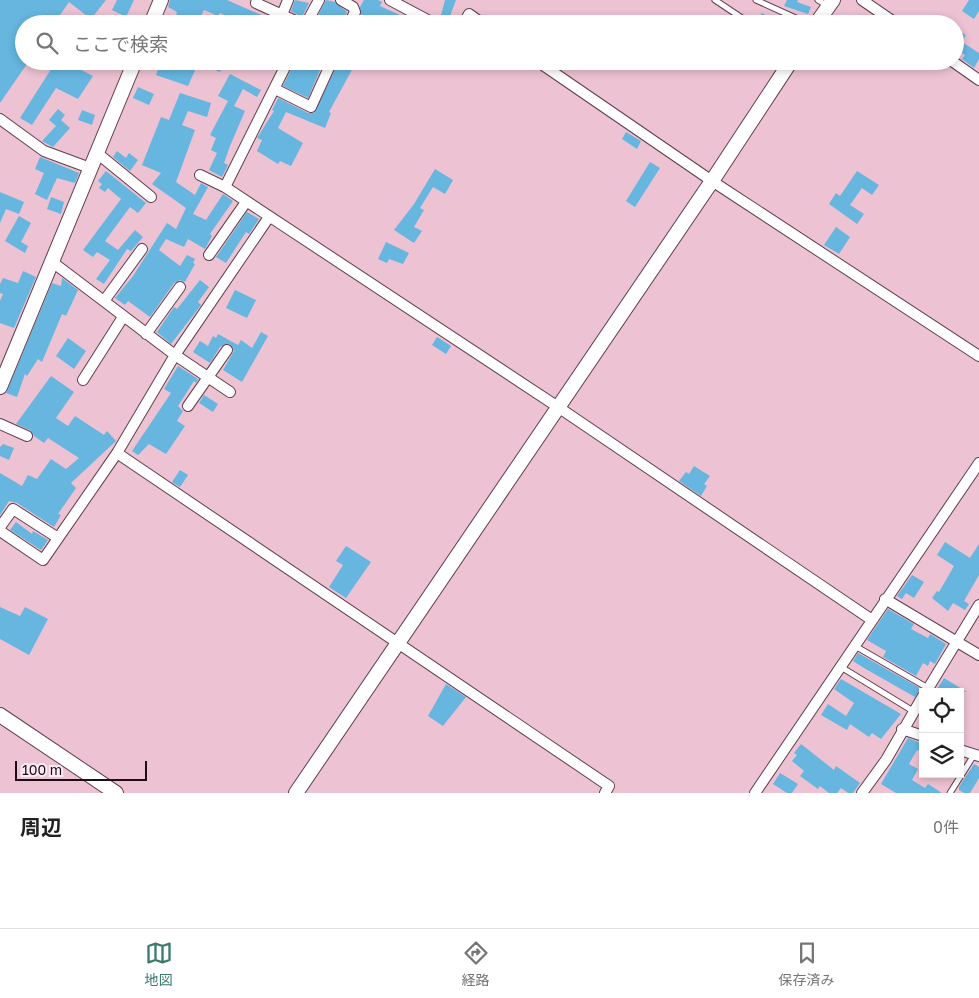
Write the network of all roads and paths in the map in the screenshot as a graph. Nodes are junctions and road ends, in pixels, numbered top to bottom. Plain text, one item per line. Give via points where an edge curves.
1 (161, 0) edge
2 (257, 0) edge
3 (288, 0) edge
4 (319, 0) edge
5 (341, 0) edge
6 (390, 0) edge
7 (716, 0) edge
8 (756, 0) edge
9 (862, 0) edge
10 (826, 2) edge
11 (155, 15) edge
12 (282, 15) joint
13 (310, 15) edge
14 (354, 15) edge
15 (418, 15) edge
16 (738, 15) edge
17 (789, 15) edge
18 (820, 15) edge
19 (883, 15) edge
20 (964, 69) edge
21 (131, 70) edge
22 (284, 70) edge
23 (328, 70) edge
24 (550, 70) edge
25 (785, 70) edge
26 (979, 80) edge
27 (275, 89) junction
28 (0, 119) edge
29 (97, 153) junction
30 (90, 168) junction
31 (200, 175) dead end
32 (712, 181) junction
33 (225, 187) junction
34 (151, 197) dead end
35 (246, 202) junction
36 (269, 217) junction
37 (142, 249) dead end
38 (209, 255) dead end
39 (51, 261) junction
40 (180, 287) dead end
41 (104, 301) junction
42 (123, 317) junction
43 (146, 334) junction
44 (227, 350) dead end
45 (175, 355) junction
46 (979, 356) edge
47 (4, 364) edge
48 (208, 375) junction
49 (83, 380) dead end
50 (0, 387) edge
51 (230, 392) dead end
52 (188, 406) dead end
53 (558, 407) junction
54 (0, 424) edge
55 (28, 436) dead end
56 (117, 453) junction
57 (979, 462) edge
58 (0, 529) edge
59 (58, 538) junction
60 (885, 599) junction
61 (979, 604) edge
62 (872, 620) junction
63 (957, 641) junction
64 (398, 643) junction
65 (855, 645) junction
66 (979, 655) edge
67 (840, 667) junction
68 (920, 688) edge
69 (928, 688) edge
70 (919, 702) edge
71 (913, 711) junction
72 (0, 715) edge
73 (902, 729) junction
74 (919, 735) edge
75 (964, 751) edge
76 (977, 755) edge
77 (116, 793) edge
78 (296, 793) edge
79 (605, 793) edge
80 (755, 793) edge
81 (862, 793) edge
82 (950, 793) edge

1 - 11 street
2 - 12 street via 256,3
3 - 12 street
4 - 13 street
5 - 14 street via 353,7
6 - 15 street
7 - 16 lane
8 - 17 lane
9 - 19 street
10 - 18 street
20 - 26 street
21 - 29 street
22 - 27 street
23 - 27 street via 311,107
24 - 32 street
25 - 32 street
27 - 33 street
28 - 30 street via 44,151
29 - 30 street
29 - 34 street
30 - 39 street
31 - 33 street
32 - 46 street
32 - 53 street
33 - 35 street
35 - 36 street
35 - 38 street
36 - 45 street
36 - 53 street
37 - 41 street
39 - 41 street
39 - 47 street
40 - 43 street
41 - 42 street
42 - 43 street
42 - 49 street
43 - 45 street
44 - 48 street
45 - 48 street
45 - 56 street
47 - 50 street
48 - 51 street
48 - 52 street
53 - 62 street
53 - 64 street
54 - 55 street
56 - 59 street
56 - 64 street
57 - 60 street
58 - 59 street via 43,560
58 - 59 street via 12,506
60 - 62 street
60 - 63 street
61 - 63 street
62 - 65 street
63 - 66 street
63 - 69 street
64 - 78 street
64 - 79 street via 609,786
65 - 67 street
65 - 68 lane
67 - 71 lane
67 - 80 street
70 - 71 street
71 - 73 street
72 - 77 street
73 - 74 street
73 - 81 street via 886,760
75 - 76 street
76 - 82 lane

